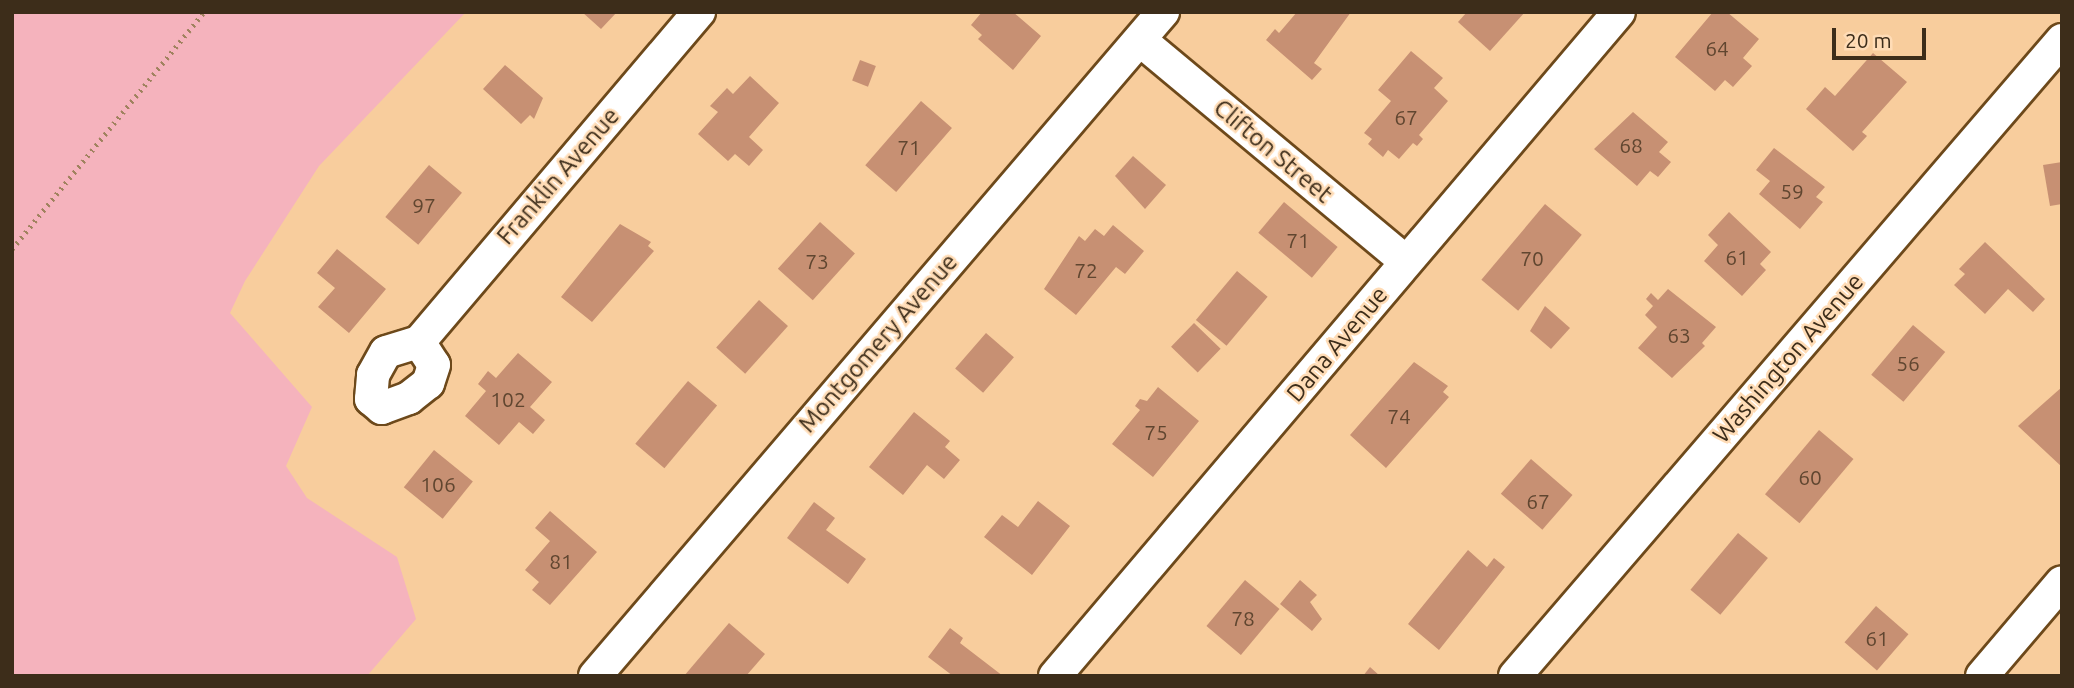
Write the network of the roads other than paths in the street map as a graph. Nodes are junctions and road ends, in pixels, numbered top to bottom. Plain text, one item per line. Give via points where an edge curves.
1 (699, 12) edge
2 (1163, 12) edge
3 (1619, 12) edge
4 (1140, 40) junction
5 (2059, 48) edge
6 (1406, 262) junction
7 (419, 342) dead end
8 (2062, 582) edge
9 (595, 676) edge
10 (1055, 676) edge
11 (1515, 676) edge
12 (1982, 676) edge

1 - 7 street, Franklin Avenue
2 - 4 street, Montgomery Avenue
3 - 6 street, Dana Avenue
4 - 6 street, Clifton Street
4 - 9 street, Montgomery Avenue
5 - 11 street, Washington Avenue
6 - 10 street, Dana Avenue
8 - 12 street

